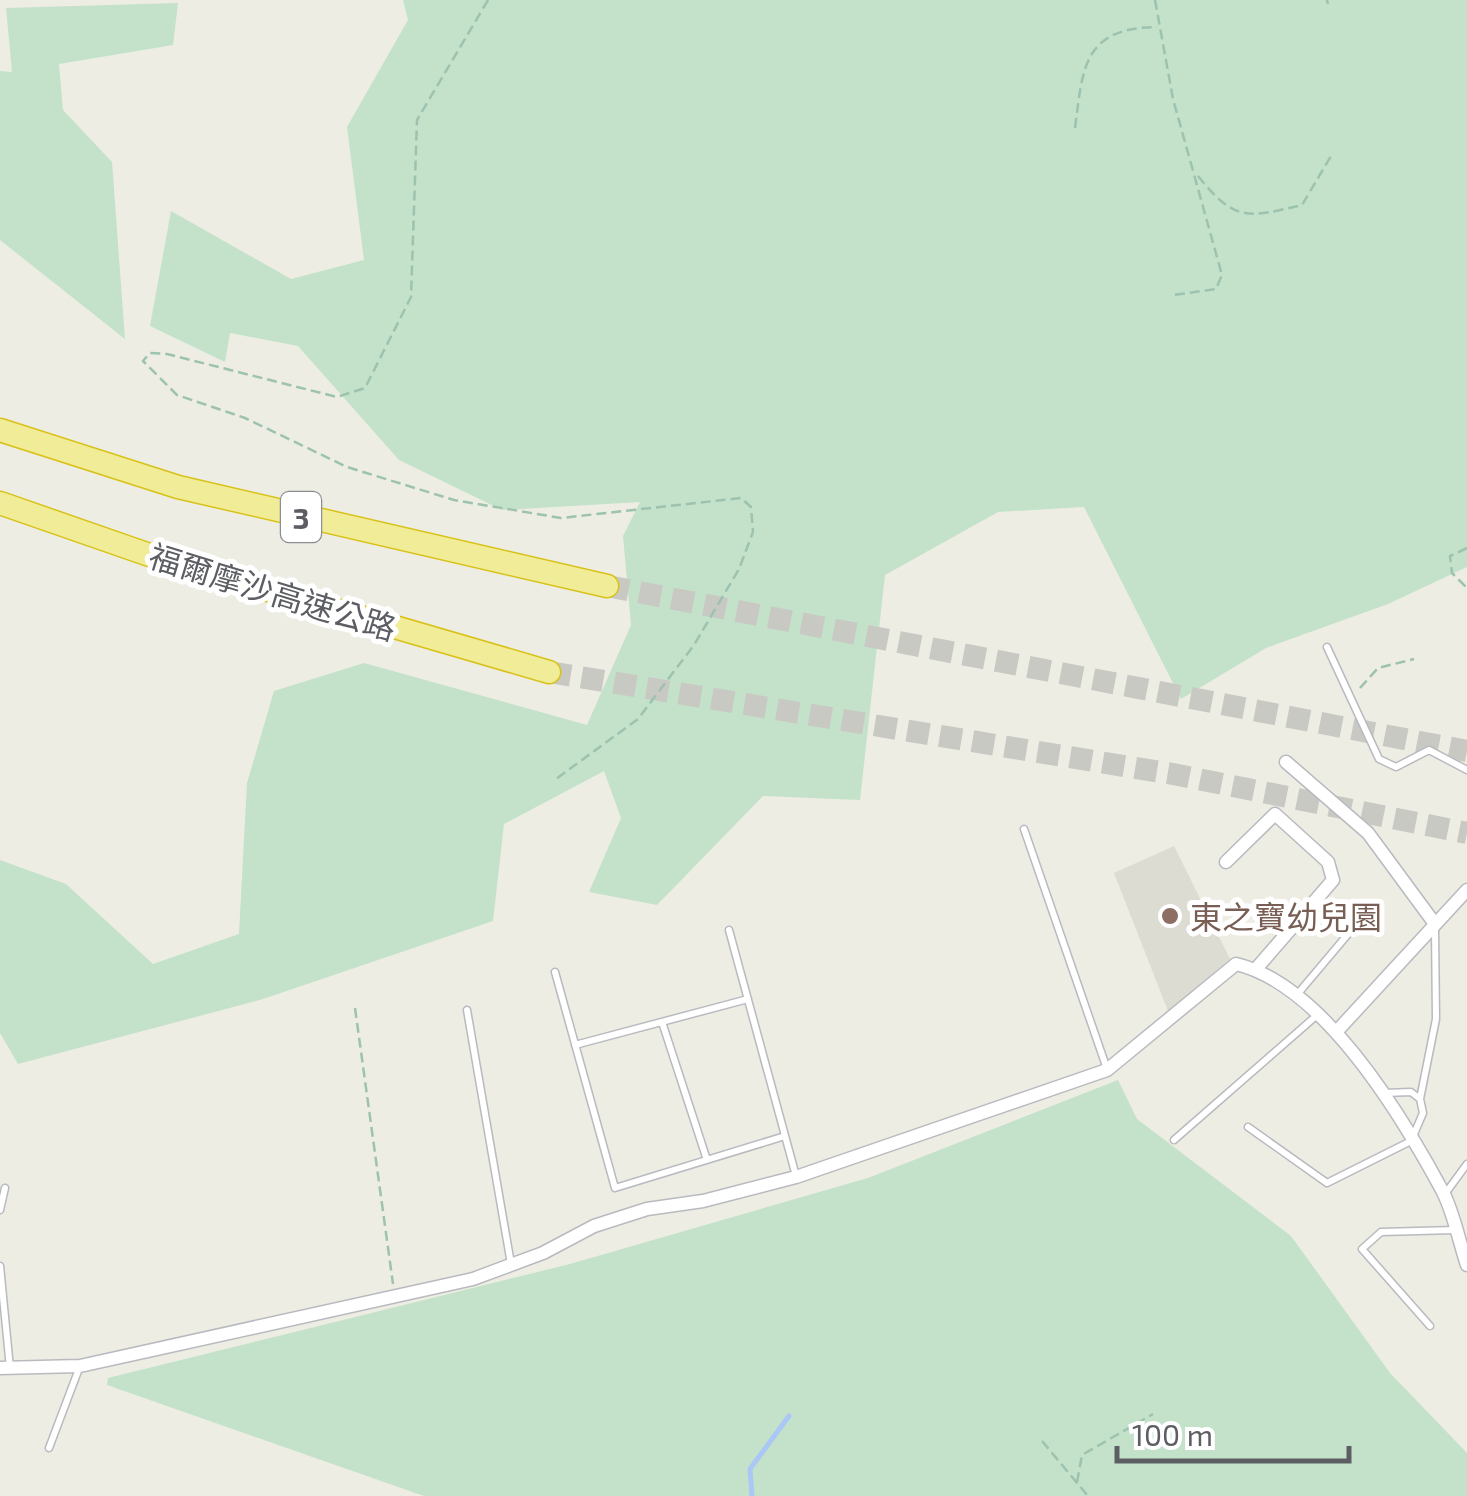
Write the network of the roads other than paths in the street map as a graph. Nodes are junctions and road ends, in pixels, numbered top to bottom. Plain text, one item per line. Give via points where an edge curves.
1 (0, 430) edge
2 (0, 502) edge
3 (607, 586) tunnel mouth
4 (1327, 647) dead end
5 (550, 672) tunnel mouth
6 (1286, 762) dead end
7 (1467, 770) edge
8 (1024, 829) dead end
9 (1226, 862) dead end
10 (1467, 890) edge
11 (1366, 914) dead end
12 (1434, 924) junction
13 (729, 930) dead end
14 (1256, 968) junction
15 (555, 972) dead end
16 (1294, 998) junction
17 (748, 999) junction
18 (468, 1010) dead end
19 (1317, 1016) junction
20 (662, 1022) junction
21 (1338, 1030) junction
22 (575, 1045) junction
23 (1107, 1070) junction
24 (1382, 1093) junction
25 (1420, 1099) junction
26 (1248, 1127) dead end
27 (785, 1136) junction
28 (1174, 1140) dead end
29 (1411, 1140) junction
30 (707, 1160) junction
31 (1467, 1164) edge
32 (796, 1177) junction
33 (6, 1188) dead end
34 (1444, 1195) junction
35 (0, 1210) edge
36 (1456, 1230) junction
37 (511, 1265) junction
38 (1467, 1265) edge
39 (0, 1266) edge
40 (1430, 1326) dead end
41 (80, 1366) junction
42 (5, 1368) edge
43 (48, 1448) dead end

1 - 3 highway, 3 via 178,487
2 - 5 highway, 福爾摩沙高速公路 via 161,559
4 - 7 lane via 1379,759 1396,767 1429,750
6 - 12 street via 1368,833
8 - 23 lane
9 - 14 street via 1275,814 1328,862 1333,880
10 - 12 street
11 - 16 lane
12 - 21 street
12 - 25 lane via 1436,1019
13 - 17 lane
14 - 16 street
14 - 23 street via 1236,964
15 - 22 lane
16 - 19 street
17 - 20 lane
17 - 27 lane
18 - 37 lane
19 - 21 street
19 - 28 lane
20 - 22 lane
20 - 30 lane
21 - 24 street
22 - 30 lane via 615,1188
23 - 32 street
24 - 25 lane via 1411,1092
24 - 29 street
25 - 29 lane via 1423,1113
26 - 29 lane via 1327,1183
27 - 30 lane
27 - 32 lane
29 - 34 street
31 - 34 lane
32 - 37 street via 594,1226
33 - 35 lane
34 - 36 street
36 - 38 street
36 - 40 lane via 1381,1232 1362,1249
37 - 41 street
39 - 42 lane
41 - 42 street
41 - 43 lane

